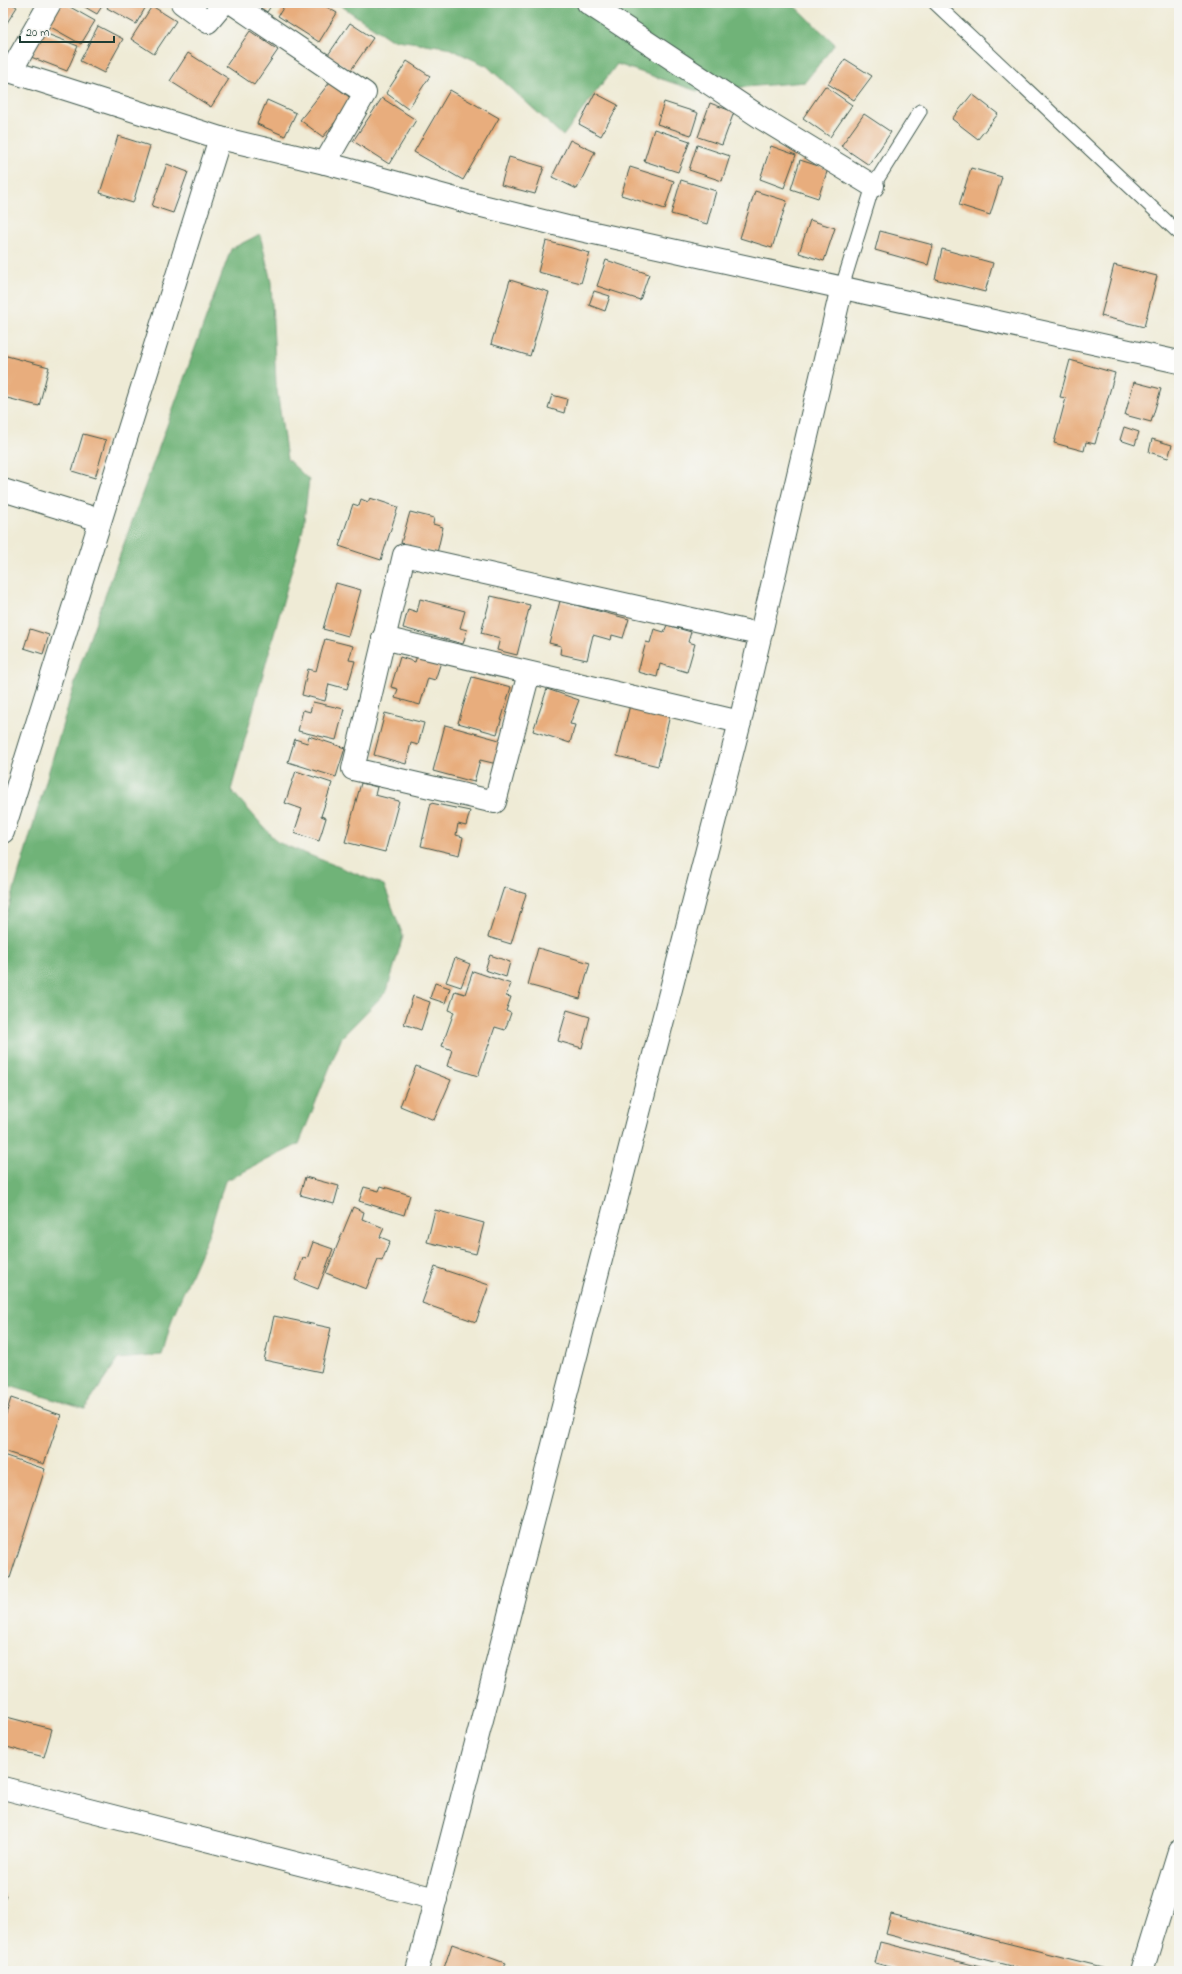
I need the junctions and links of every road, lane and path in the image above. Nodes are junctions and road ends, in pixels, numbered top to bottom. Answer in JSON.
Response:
{"nodes":[{"id":1,"x":50,"y":3,"type":"edge"},
{"id":2,"x":182,"y":3,"type":"edge"},
{"id":3,"x":224,"y":3,"type":"edge"},
{"id":4,"x":232,"y":3,"type":"edge"},
{"id":5,"x":588,"y":3,"type":"edge"},
{"id":6,"x":935,"y":3,"type":"edge"},
{"id":7,"x":7,"y":70,"type":"edge"},
{"id":8,"x":920,"y":111,"type":"dead end"},
{"id":9,"x":220,"y":138,"type":"junction"},
{"id":10,"x":325,"y":163,"type":"junction"},
{"id":11,"x":873,"y":186,"type":"junction"},
{"id":12,"x":1179,"y":233,"type":"edge"},
{"id":13,"x":842,"y":287,"type":"junction"},
{"id":14,"x":1179,"y":362,"type":"edge"},
{"id":15,"x":3,"y":490,"type":"edge"},
{"id":16,"x":100,"y":520,"type":"junction"},
{"id":17,"x":760,"y":634,"type":"junction"},
{"id":18,"x":383,"y":638,"type":"junction"},
{"id":19,"x":529,"y":673,"type":"junction"},
{"id":20,"x":740,"y":722,"type":"junction"},
{"id":21,"x":3,"y":832,"type":"edge"},
{"id":22,"x":3,"y":1788,"type":"edge"},
{"id":23,"x":1179,"y":1851,"type":"edge"},
{"id":24,"x":436,"y":1899,"type":"junction"},
{"id":25,"x":417,"y":1971,"type":"edge"},
{"id":26,"x":1142,"y":1971,"type":"edge"}],
"edges":[{"from":1,"to":7,"type":"street"},
{"from":2,"to":3,"type":"street"},
{"from":4,"to":10,"type":"street"},
{"from":5,"to":11,"type":"street"},
{"from":6,"to":12,"type":"lane"},
{"from":7,"to":9,"type":"street"},
{"from":8,"to":11,"type":"lane"},
{"from":9,"to":10,"type":"street"},
{"from":9,"to":16,"type":"street"},
{"from":10,"to":13,"type":"street"},
{"from":11,"to":13,"type":"lane"},
{"from":13,"to":14,"type":"street"},
{"from":13,"to":17,"type":"street"},
{"from":15,"to":16,"type":"street"},
{"from":16,"to":21,"type":"street"},
{"from":17,"to":18,"type":"street"},
{"from":17,"to":20,"type":"street"},
{"from":18,"to":19,"type":"street"},
{"from":18,"to":19,"type":"street"},
{"from":19,"to":20,"type":"street"},
{"from":20,"to":24,"type":"street"},
{"from":22,"to":24,"type":"street"},
{"from":23,"to":26,"type":"street"},
{"from":24,"to":25,"type":"street"}]}
